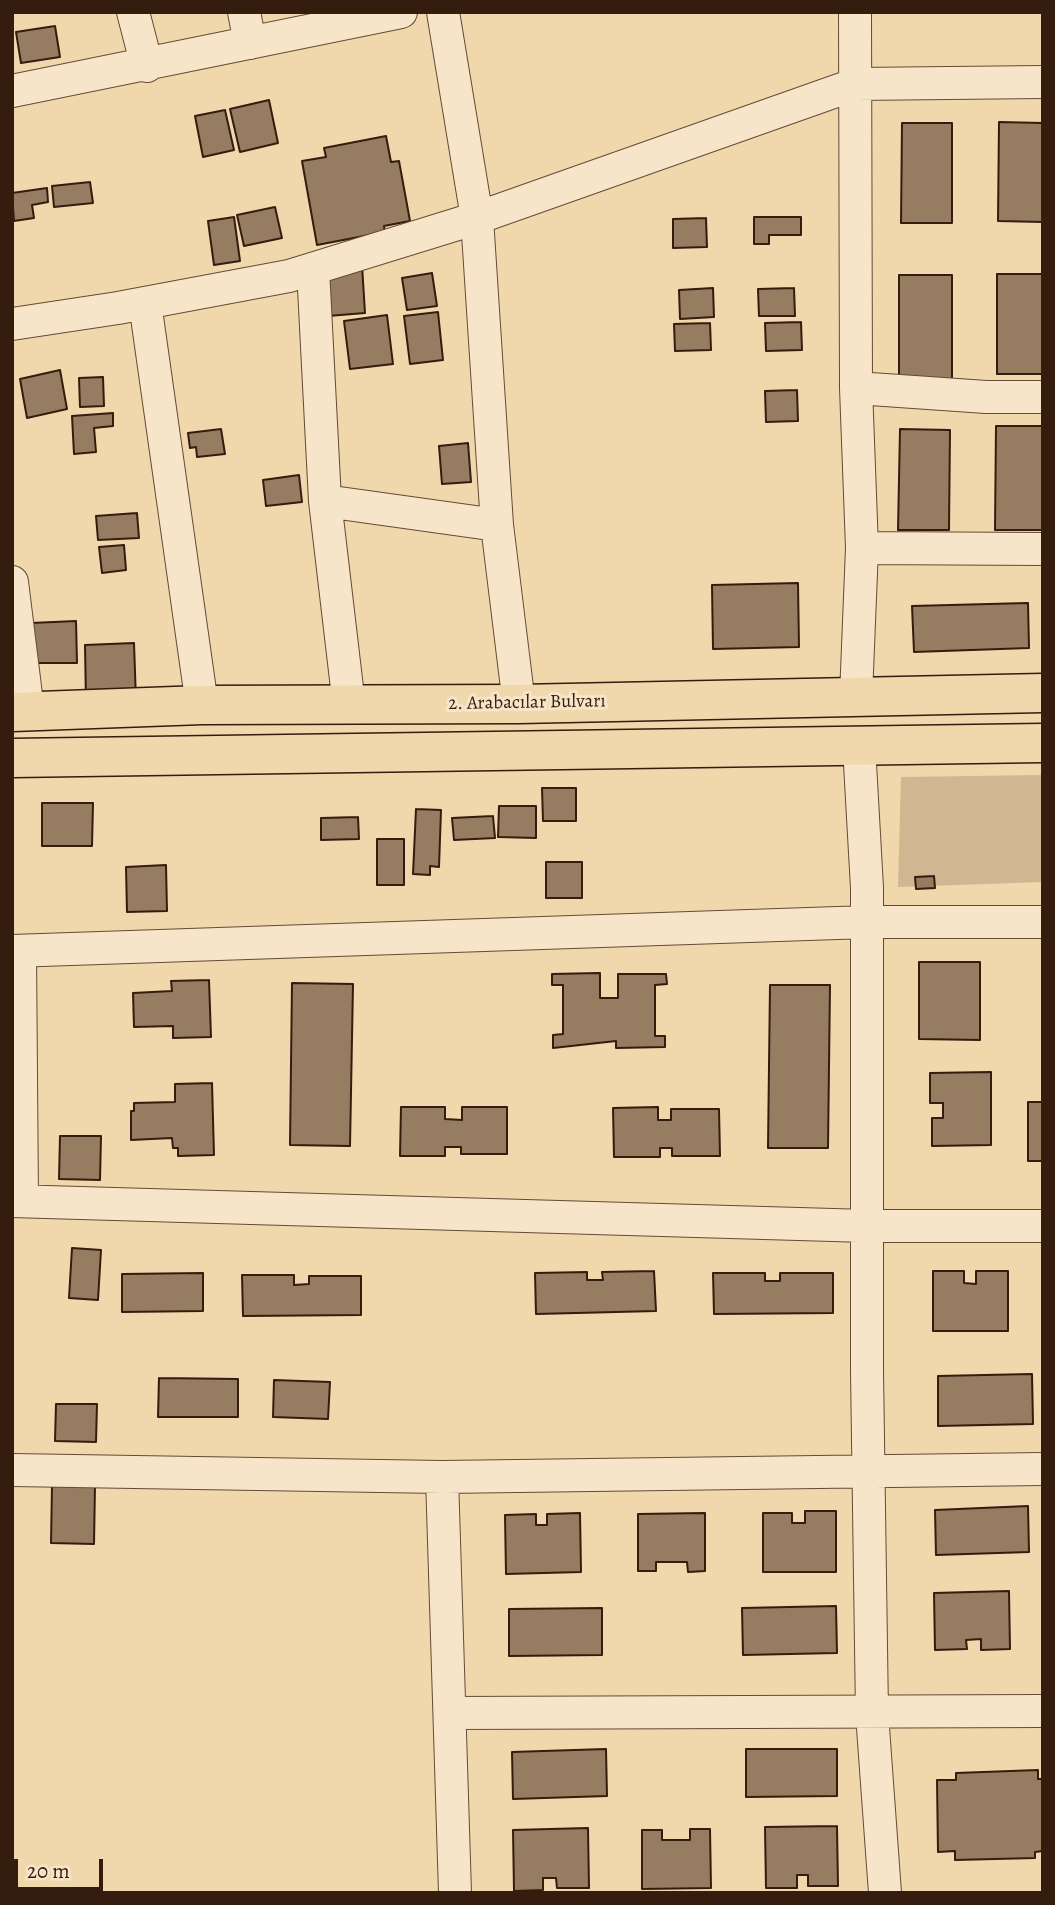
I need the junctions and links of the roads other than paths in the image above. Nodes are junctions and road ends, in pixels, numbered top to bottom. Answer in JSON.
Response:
{"nodes":[{"id":1,"x":133,"y":12,"type":"edge"},
{"id":2,"x":244,"y":12,"type":"edge"},
{"id":3,"x":401,"y":12,"type":"edge"},
{"id":4,"x":443,"y":12,"type":"edge"},
{"id":5,"x":855,"y":12,"type":"edge"},
{"id":6,"x":250,"y":43,"type":"junction"},
{"id":7,"x":147,"y":66,"type":"junction"},
{"id":8,"x":1043,"y":82,"type":"edge"},
{"id":9,"x":856,"y":83,"type":"junction"},
{"id":10,"x":12,"y":91,"type":"edge"},
{"id":11,"x":477,"y":218,"type":"junction"},
{"id":12,"x":313,"y":269,"type":"junction"},
{"id":13,"x":145,"y":303,"type":"junction"},
{"id":14,"x":12,"y":324,"type":"edge"},
{"id":15,"x":856,"y":388,"type":"junction"},
{"id":16,"x":1043,"y":397,"type":"edge"},
{"id":17,"x":325,"y":500,"type":"junction"},
{"id":18,"x":497,"y":525,"type":"junction"},
{"id":19,"x":862,"y":548,"type":"junction"},
{"id":20,"x":1043,"y":549,"type":"edge"},
{"id":21,"x":12,"y":582,"type":"edge"},
{"id":22,"x":1043,"y":693,"type":"edge"},
{"id":23,"x":856,"y":696,"type":"junction"},
{"id":24,"x":519,"y":704,"type":"junction"},
{"id":25,"x":202,"y":705,"type":"junction"},
{"id":26,"x":349,"y":705,"type":"junction"},
{"id":27,"x":20,"y":711,"type":"edge"},
{"id":28,"x":1043,"y":743,"type":"edge"},
{"id":29,"x":859,"y":746,"type":"junction"},
{"id":30,"x":12,"y":758,"type":"edge"},
{"id":31,"x":867,"y":922,"type":"junction"},
{"id":32,"x":1043,"y":922,"type":"edge"},
{"id":33,"x":16,"y":951,"type":"edge"},
{"id":34,"x":17,"y":1201,"type":"edge"},
{"id":35,"x":866,"y":1226,"type":"junction"},
{"id":36,"x":1043,"y":1226,"type":"edge"},
{"id":37,"x":1043,"y":1469,"type":"edge"},
{"id":38,"x":869,"y":1470,"type":"junction"},
{"id":39,"x":12,"y":1471,"type":"edge"},
{"id":40,"x":442,"y":1477,"type":"junction"},
{"id":41,"x":1043,"y":1712,"type":"edge"},
{"id":42,"x":450,"y":1713,"type":"junction"},
{"id":43,"x":872,"y":1714,"type":"junction"},
{"id":44,"x":455,"y":1893,"type":"edge"},
{"id":45,"x":885,"y":1893,"type":"edge"}],
"edges":[{"from":1,"to":7,"type":"street"},
{"from":2,"to":6,"type":"street"},
{"from":3,"to":6,"type":"street"},
{"from":4,"to":11,"type":"street"},
{"from":5,"to":9,"type":"street"},
{"from":6,"to":7,"type":"street"},
{"from":7,"to":10,"type":"street"},
{"from":8,"to":9,"type":"street"},
{"from":9,"to":11,"type":"street"},
{"from":9,"to":15,"type":"street"},
{"from":11,"to":12,"type":"street"},
{"from":11,"to":18,"type":"street"},
{"from":12,"to":13,"type":"street"},
{"from":12,"to":17,"type":"street"},
{"from":13,"to":14,"type":"street"},
{"from":13,"to":25,"type":"street"},
{"from":15,"to":16,"type":"street"},
{"from":15,"to":19,"type":"street"},
{"from":17,"to":18,"type":"street"},
{"from":17,"to":26,"type":"street"},
{"from":18,"to":24,"type":"street"},
{"from":19,"to":20,"type":"street"},
{"from":19,"to":23,"type":"street"},
{"from":21,"to":27,"type":"street"},
{"from":22,"to":23,"type":"main road","name":"2. Arabacılar Bulvarı"},
{"from":23,"to":24,"type":"main road","name":"2. Arabacılar Bulvarı"},
{"from":24,"to":26,"type":"main road","name":"2. Arabacılar Bulvarı"},
{"from":25,"to":26,"type":"main road","name":"2. Arabacılar Bulvarı"},
{"from":25,"to":27,"type":"main road","name":"2. Arabacılar Bulvarı"},
{"from":28,"to":29,"type":"main road"},
{"from":29,"to":30,"type":"main road"},
{"from":29,"to":31,"type":"street"},
{"from":31,"to":32,"type":"street"},
{"from":31,"to":33,"type":"street"},
{"from":31,"to":35,"type":"street"},
{"from":33,"to":34,"type":"street"},
{"from":34,"to":35,"type":"street"},
{"from":35,"to":36,"type":"street"},
{"from":35,"to":38,"type":"street"},
{"from":37,"to":38,"type":"street"},
{"from":38,"to":40,"type":"street"},
{"from":38,"to":43,"type":"street"},
{"from":39,"to":40,"type":"street"},
{"from":40,"to":42,"type":"street"},
{"from":41,"to":43,"type":"street"},
{"from":42,"to":43,"type":"street"},
{"from":42,"to":44,"type":"street"},
{"from":43,"to":45,"type":"street"}]}
